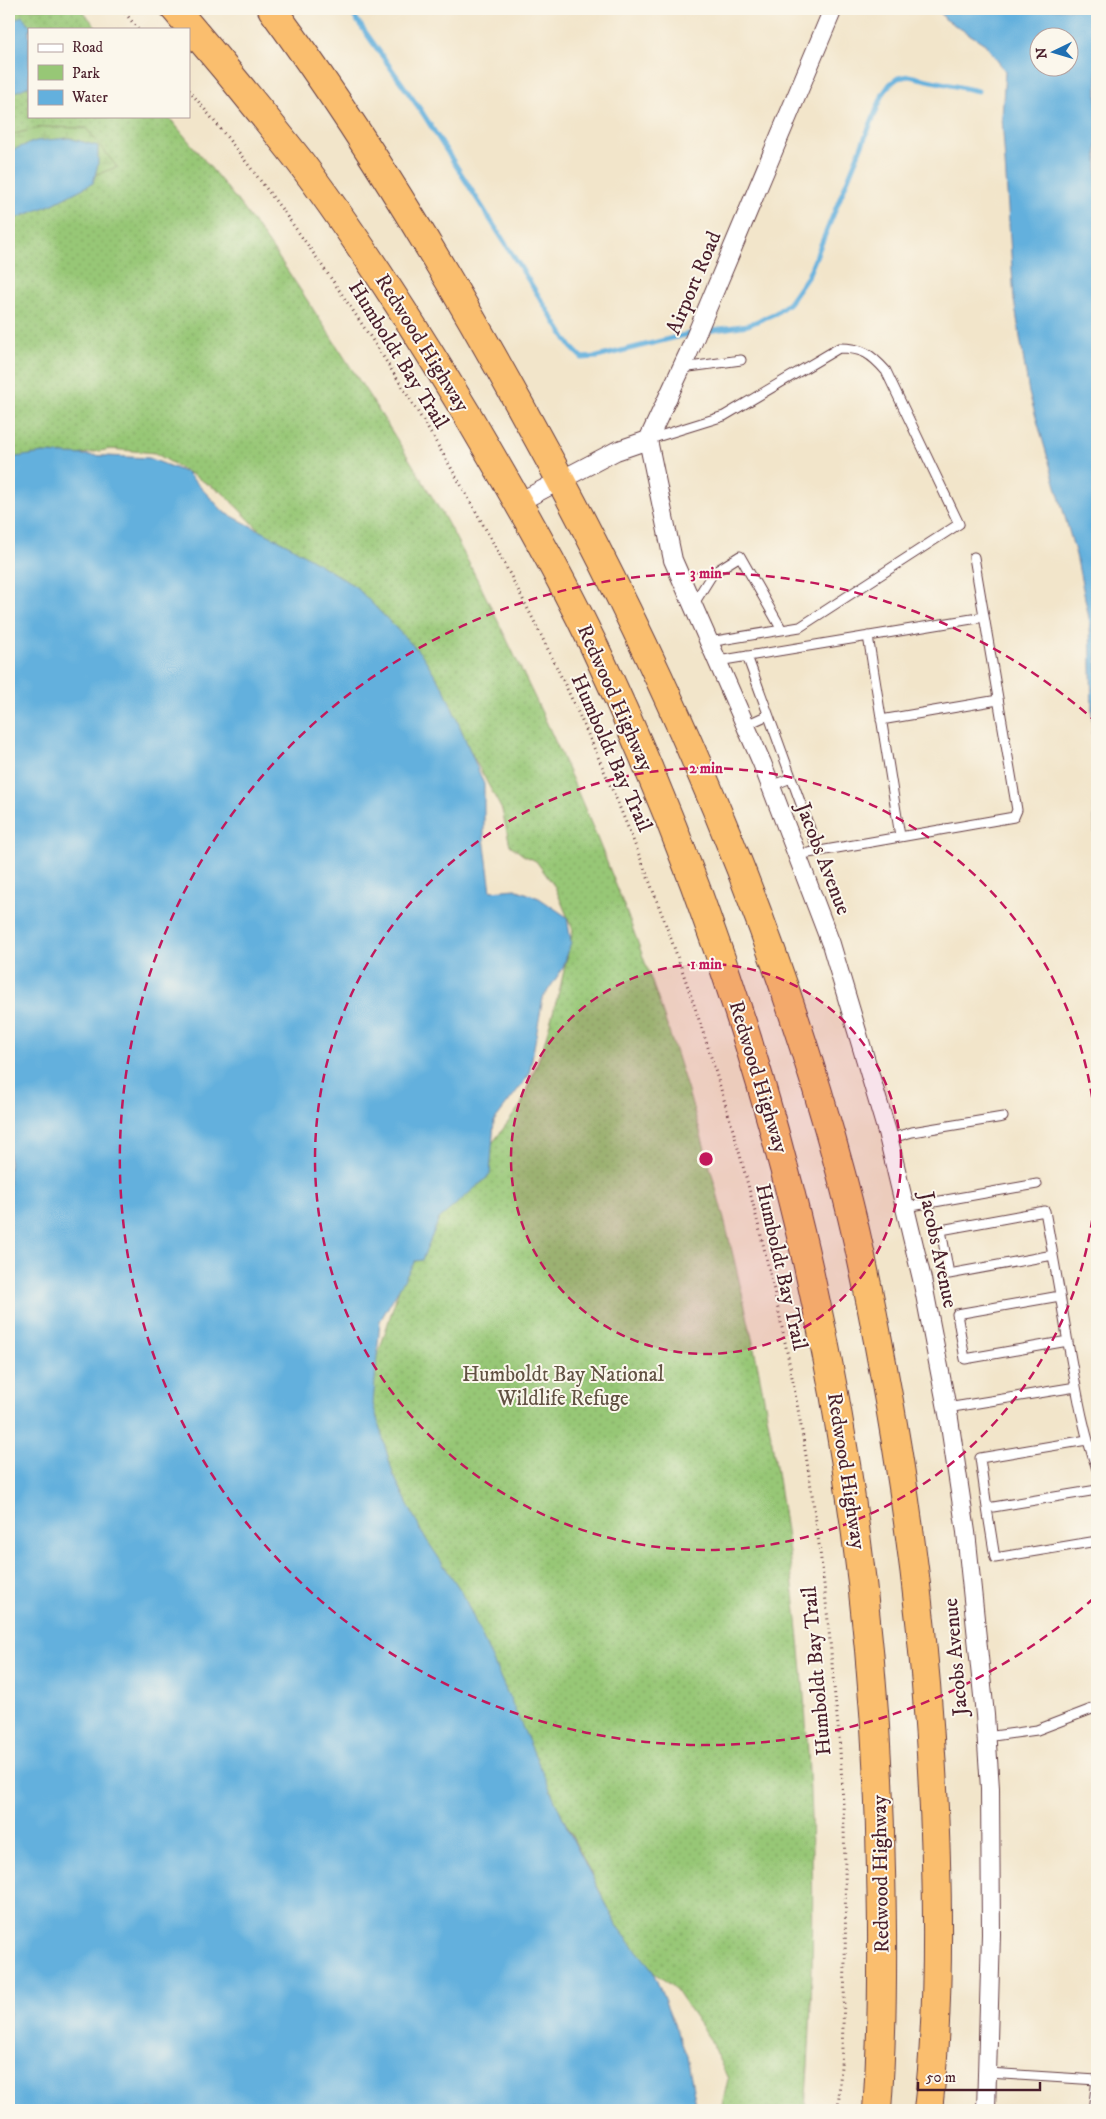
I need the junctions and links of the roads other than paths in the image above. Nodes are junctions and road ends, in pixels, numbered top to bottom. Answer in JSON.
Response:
{"nodes":[{"id":1,"x":175,"y":9,"type":"edge"},
{"id":2,"x":272,"y":9,"type":"edge"},
{"id":3,"x":833,"y":9,"type":"edge"},
{"id":4,"x":741,"y":360,"type":"dead end"},
{"id":5,"x":685,"y":361,"type":"junction"},
{"id":6,"x":648,"y":440,"type":"junction"},
{"id":7,"x":562,"y":480,"type":"junction"},
{"id":8,"x":519,"y":502,"type":"junction"},
{"id":9,"x":974,"y":556,"type":"dead end"},
{"id":10,"x":693,"y":605,"type":"junction"},
{"id":11,"x":984,"y":617,"type":"junction"},
{"id":12,"x":782,"y":630,"type":"junction"},
{"id":13,"x":868,"y":636,"type":"junction"},
{"id":14,"x":709,"y":642,"type":"junction"},
{"id":15,"x":746,"y":656,"type":"junction"},
{"id":16,"x":718,"y":661,"type":"junction"},
{"id":17,"x":998,"y":700,"type":"junction"},
{"id":18,"x":768,"y":715,"type":"junction"},
{"id":19,"x":881,"y":720,"type":"junction"},
{"id":20,"x":746,"y":725,"type":"junction"},
{"id":21,"x":791,"y":778,"type":"junction"},
{"id":22,"x":771,"y":786,"type":"junction"},
{"id":23,"x":900,"y":836,"type":"junction"},
{"id":24,"x":818,"y":851,"type":"junction"},
{"id":25,"x":798,"y":855,"type":"junction"},
{"id":26,"x":1002,"y":1117,"type":"dead end"},
{"id":27,"x":889,"y":1139,"type":"junction"},
{"id":28,"x":1037,"y":1184,"type":"dead end"},
{"id":29,"x":906,"y":1207,"type":"junction"},
{"id":30,"x":1053,"y":1255,"type":"junction"},
{"id":31,"x":1060,"y":1296,"type":"junction"},
{"id":32,"x":1068,"y":1341,"type":"junction"},
{"id":33,"x":1076,"y":1387,"type":"junction"},
{"id":34,"x":947,"y":1408,"type":"junction"},
{"id":35,"x":1087,"y":1440,"type":"junction"},
{"id":36,"x":1097,"y":1469,"type":"edge"},
{"id":37,"x":1097,"y":1490,"type":"edge"},
{"id":38,"x":988,"y":1508,"type":"junction"},
{"id":39,"x":1097,"y":1542,"type":"edge"},
{"id":40,"x":1097,"y":1707,"type":"edge"},
{"id":41,"x":986,"y":1738,"type":"junction"},
{"id":42,"x":988,"y":2073,"type":"junction"},
{"id":43,"x":1097,"y":2080,"type":"edge"},
{"id":44,"x":876,"y":2110,"type":"edge"},
{"id":45,"x":928,"y":2110,"type":"edge"},
{"id":46,"x":986,"y":2110,"type":"edge"},
{"id":47,"x":1093,"y":2110,"type":"edge"}],
"edges":[{"from":1,"to":8,"type":"highway","name":"Redwood Highway"},
{"from":2,"to":7,"type":"highway"},
{"from":3,"to":5,"type":"street","name":"Airport Road"},
{"from":4,"to":5,"type":"lane"},
{"from":5,"to":6,"type":"street","name":"Airport Road"},
{"from":6,"to":7,"type":"street"},
{"from":6,"to":10,"type":"street","name":"Jacobs Avenue"},
{"from":6,"to":12,"type":"lane"},
{"from":7,"to":8,"type":"street"},
{"from":7,"to":45,"type":"highway"},
{"from":8,"to":44,"type":"highway","name":"Redwood Highway"},
{"from":9,"to":11,"type":"lane"},
{"from":10,"to":12,"type":"lane"},
{"from":10,"to":14,"type":"street","name":"Jacobs Avenue"},
{"from":11,"to":13,"type":"lane"},
{"from":11,"to":17,"type":"lane"},
{"from":12,"to":14,"type":"lane"},
{"from":13,"to":15,"type":"lane"},
{"from":13,"to":19,"type":"lane"},
{"from":14,"to":16,"type":"street","name":"Jacobs Avenue"},
{"from":15,"to":16,"type":"lane"},
{"from":15,"to":18,"type":"lane"},
{"from":16,"to":20,"type":"street","name":"Jacobs Avenue"},
{"from":17,"to":19,"type":"lane"},
{"from":17,"to":23,"type":"lane"},
{"from":18,"to":20,"type":"lane"},
{"from":18,"to":21,"type":"lane"},
{"from":19,"to":23,"type":"lane"},
{"from":20,"to":22,"type":"street","name":"Jacobs Avenue"},
{"from":21,"to":22,"type":"lane"},
{"from":21,"to":24,"type":"lane"},
{"from":22,"to":25,"type":"street","name":"Jacobs Avenue"},
{"from":23,"to":24,"type":"lane"},
{"from":24,"to":25,"type":"lane"},
{"from":25,"to":27,"type":"street","name":"Jacobs Avenue"},
{"from":26,"to":27,"type":"lane"},
{"from":27,"to":29,"type":"street","name":"Jacobs Avenue"},
{"from":28,"to":29,"type":"lane"},
{"from":29,"to":34,"type":"street","name":"Jacobs Avenue"},
{"from":30,"to":30,"type":"lane"},
{"from":30,"to":31,"type":"lane"},
{"from":31,"to":32,"type":"lane"},
{"from":31,"to":32,"type":"lane"},
{"from":32,"to":33,"type":"lane"},
{"from":33,"to":34,"type":"lane"},
{"from":33,"to":35,"type":"lane"},
{"from":34,"to":41,"type":"street","name":"Jacobs Avenue"},
{"from":35,"to":36,"type":"lane"},
{"from":35,"to":38,"type":"lane"},
{"from":37,"to":38,"type":"lane"},
{"from":38,"to":39,"type":"lane"},
{"from":40,"to":41,"type":"lane"},
{"from":41,"to":42,"type":"street","name":"Jacobs Avenue"},
{"from":42,"to":43,"type":"lane"},
{"from":42,"to":46,"type":"street","name":"Jacobs Avenue"},
{"from":43,"to":47,"type":"lane"}]}
